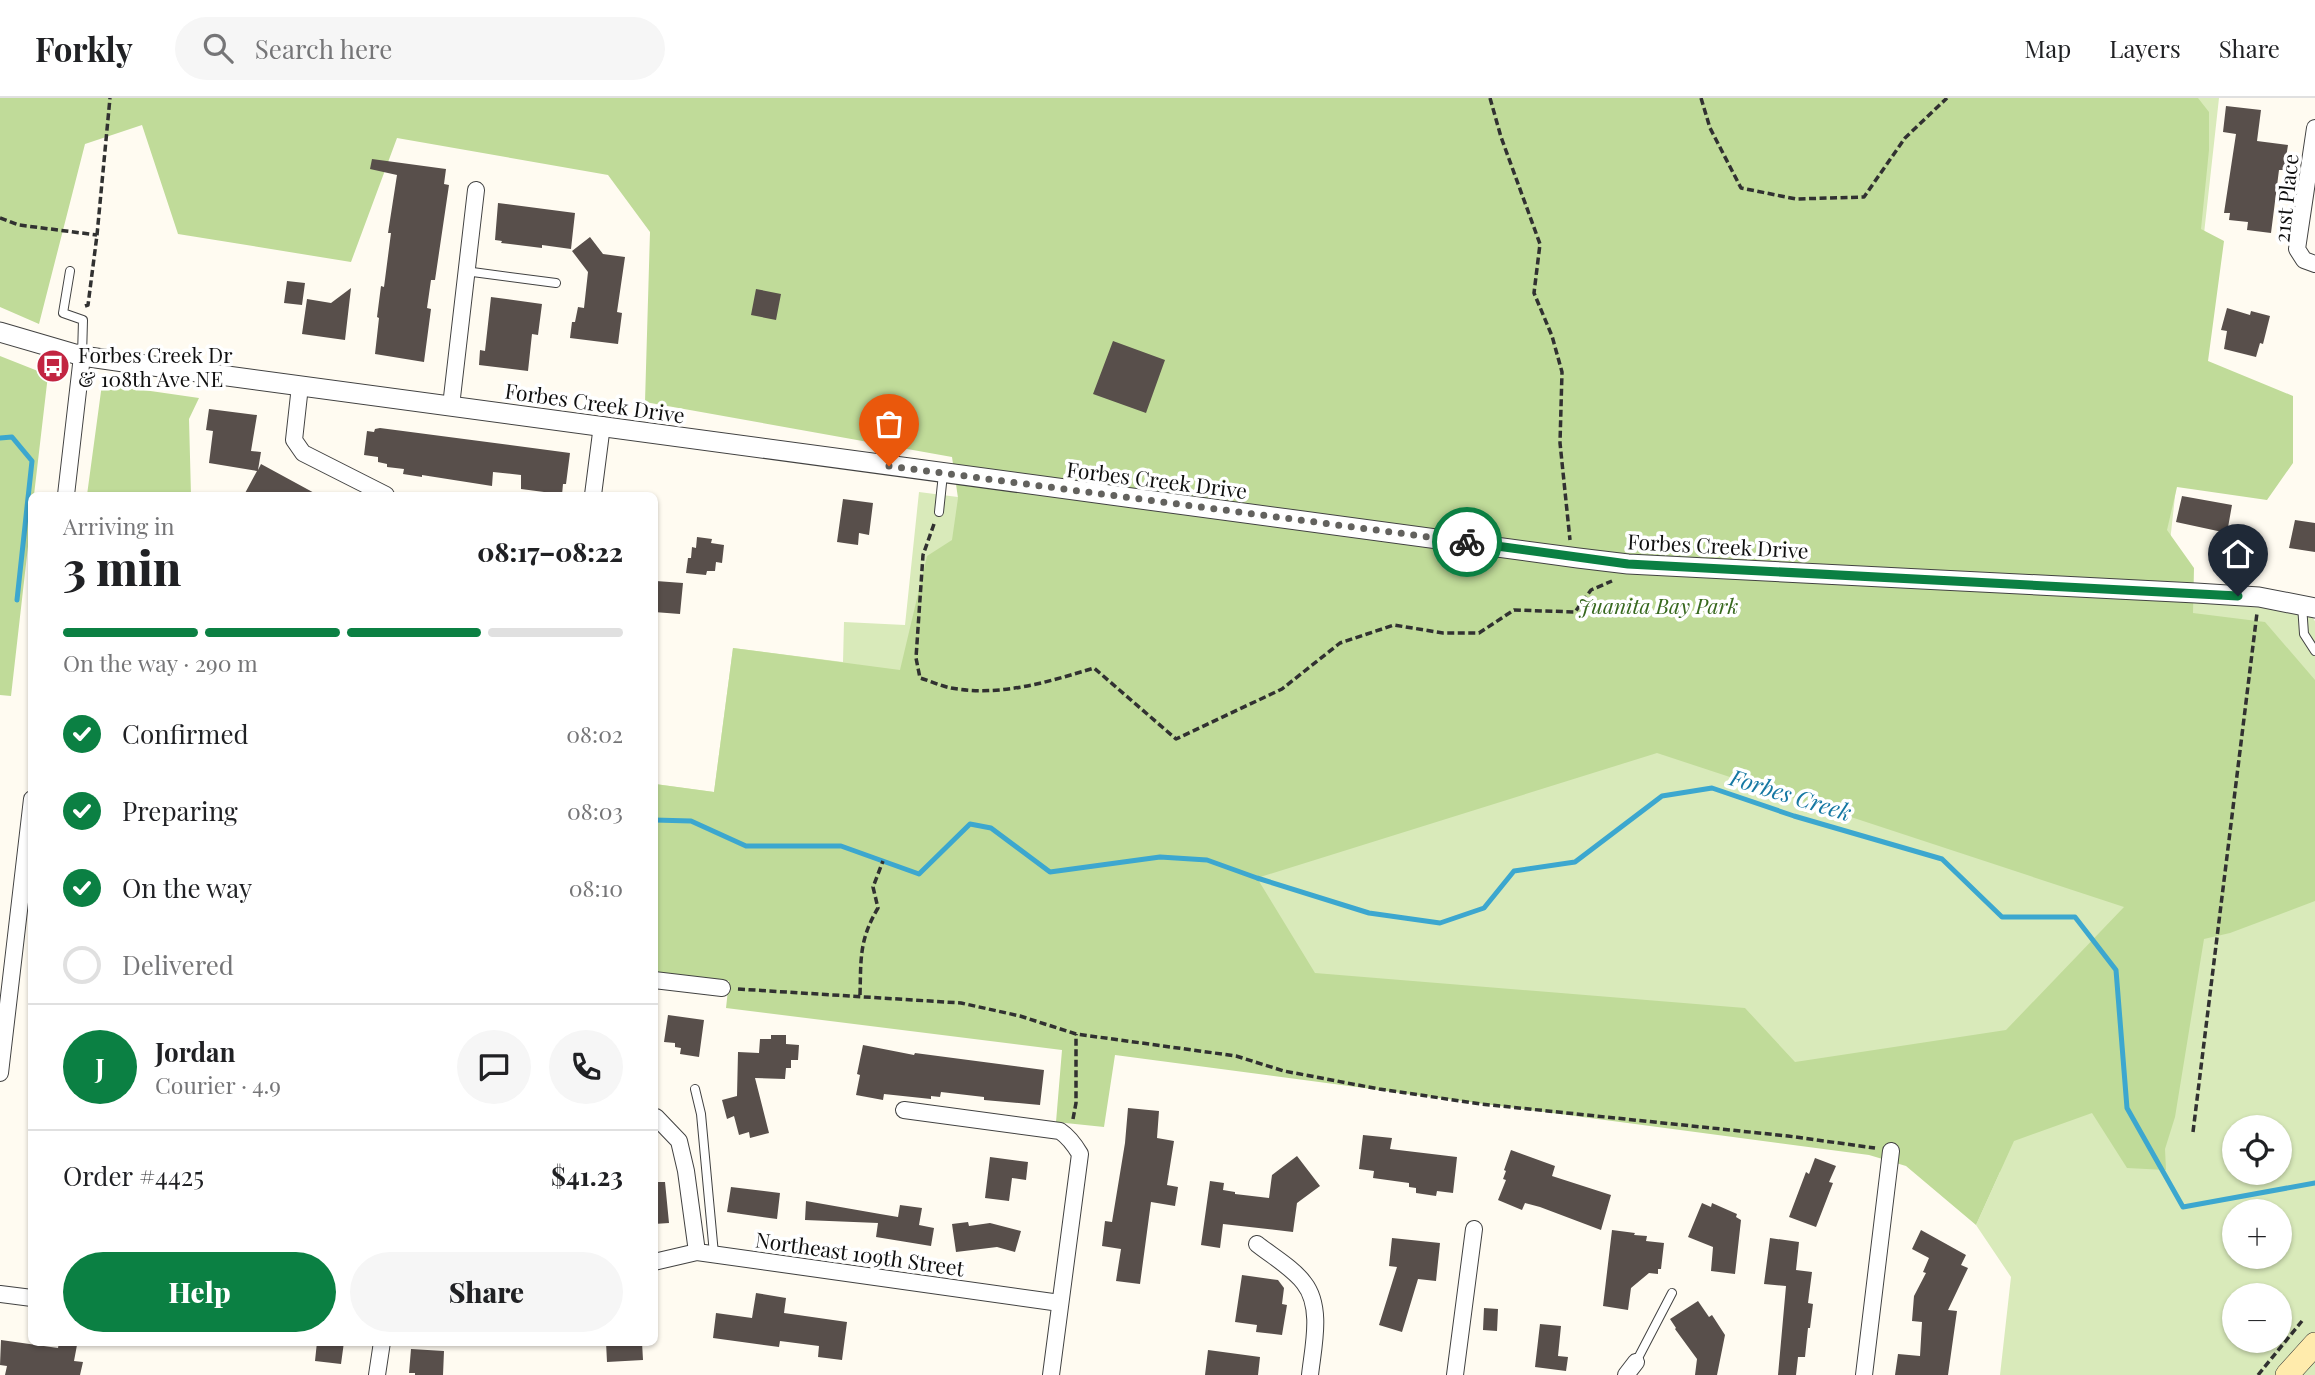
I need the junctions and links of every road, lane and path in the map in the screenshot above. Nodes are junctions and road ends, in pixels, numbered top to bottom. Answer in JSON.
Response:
{"nodes":[{"id":1,"x":110,"y":98,"type":"edge"},
{"id":2,"x":1490,"y":98,"type":"edge"},
{"id":3,"x":1701,"y":98,"type":"edge"},
{"id":4,"x":1947,"y":98,"type":"edge"},
{"id":5,"x":2315,"y":128,"type":"edge"},
{"id":6,"x":475,"y":190,"type":"dead end"},
{"id":7,"x":0,"y":218,"type":"edge"},
{"id":8,"x":97,"y":235,"type":"junction"},
{"id":9,"x":2315,"y":264,"type":"edge"},
{"id":10,"x":70,"y":271,"type":"dead end"},
{"id":11,"x":465,"y":271,"type":"junction"},
{"id":12,"x":556,"y":283,"type":"dead end"},
{"id":13,"x":63,"y":313,"type":"junction"},
{"id":14,"x":0,"y":332,"type":"edge"},
{"id":15,"x":82,"y":356,"type":"junction"},
{"id":16,"x":299,"y":386,"type":"junction"},
{"id":17,"x":451,"y":406,"type":"junction"},
{"id":18,"x":602,"y":425,"type":"junction"},
{"id":19,"x":943,"y":473,"type":"junction"},
{"id":20,"x":66,"y":492,"type":"edge"},
{"id":21,"x":380,"y":492,"type":"edge"},
{"id":22,"x":593,"y":492,"type":"edge"},
{"id":23,"x":939,"y":512,"type":"joint"},
{"id":24,"x":1572,"y":557,"type":"junction"},
{"id":25,"x":1628,"y":564,"type":"junction"},
{"id":26,"x":2259,"y":597,"type":"junction"},
{"id":27,"x":2309,"y":606,"type":"edge"},
{"id":28,"x":2315,"y":651,"type":"edge"},
{"id":29,"x":883,"y":861,"type":"dead end"},
{"id":30,"x":28,"y":865,"type":"edge"},
{"id":31,"x":26,"y":898,"type":"edge"},
{"id":32,"x":658,"y":980,"type":"edge"},
{"id":33,"x":722,"y":988,"type":"joint"},
{"id":34,"x":860,"y":995,"type":"junction"},
{"id":35,"x":1076,"y":1034,"type":"junction"},
{"id":36,"x":0,"y":1065,"type":"edge"},
{"id":37,"x":695,"y":1089,"type":"dead end"},
{"id":38,"x":904,"y":1110,"type":"dead end"},
{"id":39,"x":658,"y":1119,"type":"edge"},
{"id":40,"x":2193,"y":1132,"type":"dead end"},
{"id":41,"x":1070,"y":1138,"type":"junction"},
{"id":42,"x":1891,"y":1151,"type":"joint"},
{"id":43,"x":1474,"y":1229,"type":"dead end"},
{"id":44,"x":1257,"y":1244,"type":"dead end"},
{"id":45,"x":706,"y":1253,"type":"junction"},
{"id":46,"x":658,"y":1261,"type":"edge"},
{"id":47,"x":1672,"y":1293,"type":"dead end"},
{"id":48,"x":0,"y":1294,"type":"edge"},
{"id":49,"x":28,"y":1298,"type":"edge"},
{"id":50,"x":1060,"y":1303,"type":"junction"},
{"id":51,"x":2302,"y":1321,"type":"dead end"},
{"id":52,"x":2315,"y":1344,"type":"edge"},
{"id":53,"x":381,"y":1346,"type":"edge"},
{"id":54,"x":1631,"y":1368,"type":"edge"},
{"id":55,"x":377,"y":1375,"type":"edge"},
{"id":56,"x":1051,"y":1375,"type":"edge"},
{"id":57,"x":1310,"y":1375,"type":"edge"},
{"id":58,"x":1455,"y":1375,"type":"edge"},
{"id":59,"x":1864,"y":1375,"type":"edge"},
{"id":60,"x":2258,"y":1375,"type":"edge"},
{"id":61,"x":2287,"y":1375,"type":"edge"}],
"edges":[{"from":1,"to":8,"type":"path"},
{"from":2,"to":24,"type":"path"},
{"from":3,"to":4,"type":"path"},
{"from":5,"to":9,"type":"street","name":"21st Place"},
{"from":6,"to":11,"type":"street"},
{"from":7,"to":8,"type":"path"},
{"from":8,"to":13,"type":"path"},
{"from":10,"to":13,"type":"lane"},
{"from":11,"to":12,"type":"lane"},
{"from":11,"to":17,"type":"street"},
{"from":13,"to":15,"type":"lane"},
{"from":14,"to":15,"type":"street","name":"Forbes Creek Drive"},
{"from":15,"to":16,"type":"street","name":"Forbes Creek Drive"},
{"from":15,"to":20,"type":"street"},
{"from":16,"to":17,"type":"street","name":"Forbes Creek Drive"},
{"from":16,"to":21,"type":"street"},
{"from":17,"to":18,"type":"street","name":"Forbes Creek Drive"},
{"from":18,"to":19,"type":"street","name":"Forbes Creek Drive"},
{"from":18,"to":22,"type":"street"},
{"from":19,"to":23,"type":"lane"},
{"from":19,"to":24,"type":"street","name":"Forbes Creek Drive"},
{"from":23,"to":25,"type":"path"},
{"from":24,"to":25,"type":"street","name":"Forbes Creek Drive"},
{"from":25,"to":26,"type":"street","name":"Forbes Creek Drive"},
{"from":26,"to":27,"type":"street","name":"Forbes Creek Drive"},
{"from":26,"to":40,"type":"path"},
{"from":27,"to":28,"type":"lane"},
{"from":29,"to":34,"type":"path"},
{"from":30,"to":31,"type":"street"},
{"from":31,"to":36,"type":"street"},
{"from":32,"to":33,"type":"street"},
{"from":33,"to":34,"type":"path"},
{"from":34,"to":35,"type":"path"},
{"from":35,"to":41,"type":"path"},
{"from":35,"to":42,"type":"path"},
{"from":37,"to":45,"type":"lane"},
{"from":38,"to":41,"type":"street"},
{"from":39,"to":45,"type":"street"},
{"from":41,"to":50,"type":"street"},
{"from":42,"to":59,"type":"street"},
{"from":43,"to":58,"type":"street"},
{"from":44,"to":57,"type":"street"},
{"from":45,"to":46,"type":"street","name":"Northeast 109th Street"},
{"from":45,"to":50,"type":"street","name":"Northeast 109th Street"},
{"from":47,"to":54,"type":"lane"},
{"from":48,"to":49,"type":"street"},
{"from":50,"to":56,"type":"street"},
{"from":51,"to":60,"type":"path"},
{"from":52,"to":61,"type":"main road"},
{"from":53,"to":55,"type":"street"}]}
